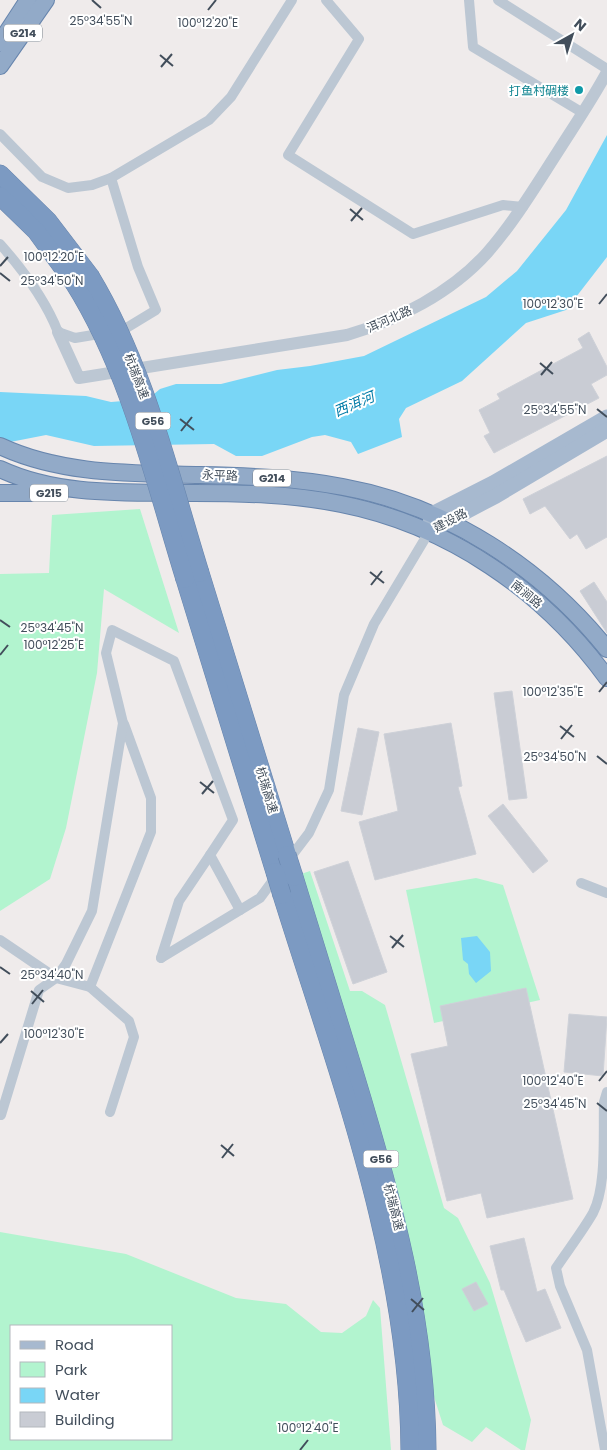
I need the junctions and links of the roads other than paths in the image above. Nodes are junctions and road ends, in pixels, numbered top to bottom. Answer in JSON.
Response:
{"nodes":[{"id":1,"x":28,"y":0,"type":"edge"},
{"id":2,"x":46,"y":0,"type":"edge"},
{"id":3,"x":292,"y":0,"type":"edge"},
{"id":4,"x":326,"y":0,"type":"edge"},
{"id":5,"x":469,"y":0,"type":"edge"},
{"id":6,"x":498,"y":0,"type":"edge"},
{"id":7,"x":0,"y":43,"type":"edge"},
{"id":8,"x":0,"y":66,"type":"edge"},
{"id":9,"x":607,"y":71,"type":"edge"},
{"id":10,"x":583,"y":113,"type":"junction"},
{"id":11,"x":0,"y":134,"type":"edge"},
{"id":12,"x":0,"y":174,"type":"edge"},
{"id":13,"x":111,"y":178,"type":"junction"},
{"id":14,"x":0,"y":196,"type":"edge"},
{"id":15,"x":523,"y":207,"type":"junction"},
{"id":16,"x":0,"y":244,"type":"edge"},
{"id":17,"x":82,"y":280,"type":"junction"},
{"id":18,"x":58,"y":332,"type":"junction"},
{"id":19,"x":607,"y":417,"type":"edge"},
{"id":20,"x":607,"y":430,"type":"edge"},
{"id":21,"x":0,"y":446,"type":"edge"},
{"id":22,"x":0,"y":469,"type":"edge"},
{"id":23,"x":180,"y":474,"type":"junction"},
{"id":24,"x":98,"y":492,"type":"junction"},
{"id":25,"x":0,"y":493,"type":"edge"},
{"id":26,"x":439,"y":518,"type":"junction"},
{"id":27,"x":429,"y":532,"type":"junction"},
{"id":28,"x":192,"y":576,"type":"junction"},
{"id":29,"x":607,"y":649,"type":"edge"},
{"id":30,"x":607,"y":678,"type":"edge"},
{"id":31,"x":123,"y":723,"type":"junction"},
{"id":32,"x":210,"y":855,"type":"junction"},
{"id":33,"x":582,"y":882,"type":"dead end"},
{"id":34,"x":607,"y":894,"type":"edge"},
{"id":35,"x":240,"y":910,"type":"junction"},
{"id":36,"x":0,"y":940,"type":"edge"},
{"id":37,"x":56,"y":978,"type":"junction"},
{"id":38,"x":90,"y":987,"type":"junction"},
{"id":39,"x":607,"y":1092,"type":"edge"},
{"id":40,"x":110,"y":1112,"type":"dead end"},
{"id":41,"x":1,"y":1116,"type":"edge"},
{"id":42,"x":605,"y":1170,"type":"edge"},
{"id":43,"x":410,"y":1450,"type":"edge"},
{"id":44,"x":427,"y":1450,"type":"edge"},
{"id":45,"x":605,"y":1450,"type":"edge"}],
"edges":[{"from":1,"to":7,"type":"highway","number":"G214"},
{"from":2,"to":8,"type":"highway","number":"G214"},
{"from":3,"to":13,"type":"street"},
{"from":4,"to":15,"type":"street"},
{"from":5,"to":10,"type":"street"},
{"from":6,"to":9,"type":"street"},
{"from":9,"to":10,"type":"street","name":"洱河北路"},
{"from":10,"to":15,"type":"street","name":"洱河北路"},
{"from":11,"to":13,"type":"street"},
{"from":12,"to":17,"type":"highway","name":"杭瑞高速","number":"G56"},
{"from":13,"to":18,"type":"street"},
{"from":14,"to":17,"type":"highway","name":"杭瑞高速","number":"G56"},
{"from":15,"to":18,"type":"street","name":"洱河北路"},
{"from":16,"to":18,"type":"street"},
{"from":17,"to":28,"type":"highway","name":"杭瑞高速","number":"G56","bridge":true},
{"from":19,"to":26,"type":"main road","name":"建设路"},
{"from":20,"to":26,"type":"main road","name":"建设路"},
{"from":21,"to":23,"type":"highway","name":"永平路","number":"G214"},
{"from":22,"to":24,"type":"highway","name":"永平路","number":"G214"},
{"from":23,"to":24,"type":"highway"},
{"from":23,"to":26,"type":"highway","name":"永平路","number":"G214"},
{"from":24,"to":25,"type":"highway","number":"G215"},
{"from":24,"to":27,"type":"highway","name":"永平路","number":"G214"},
{"from":26,"to":27,"type":"main road","name":"建设路"},
{"from":26,"to":29,"type":"highway","name":"南涧路","number":"G214"},
{"from":27,"to":30,"type":"highway","name":"南涧路","number":"G214"},
{"from":27,"to":35,"type":"street"},
{"from":28,"to":43,"type":"highway","name":"杭瑞高速","number":"G56","bridge":true},
{"from":28,"to":44,"type":"highway","name":"杭瑞高速","number":"G56","bridge":true},
{"from":31,"to":32,"type":"street"},
{"from":31,"to":37,"type":"street"},
{"from":31,"to":38,"type":"street"},
{"from":32,"to":35,"type":"street"},
{"from":32,"to":35,"type":"street"},
{"from":33,"to":34,"type":"street"},
{"from":36,"to":37,"type":"street"},
{"from":37,"to":38,"type":"street"},
{"from":37,"to":41,"type":"street"},
{"from":38,"to":40,"type":"street"},
{"from":39,"to":42,"type":"street"},
{"from":42,"to":45,"type":"street"}]}
